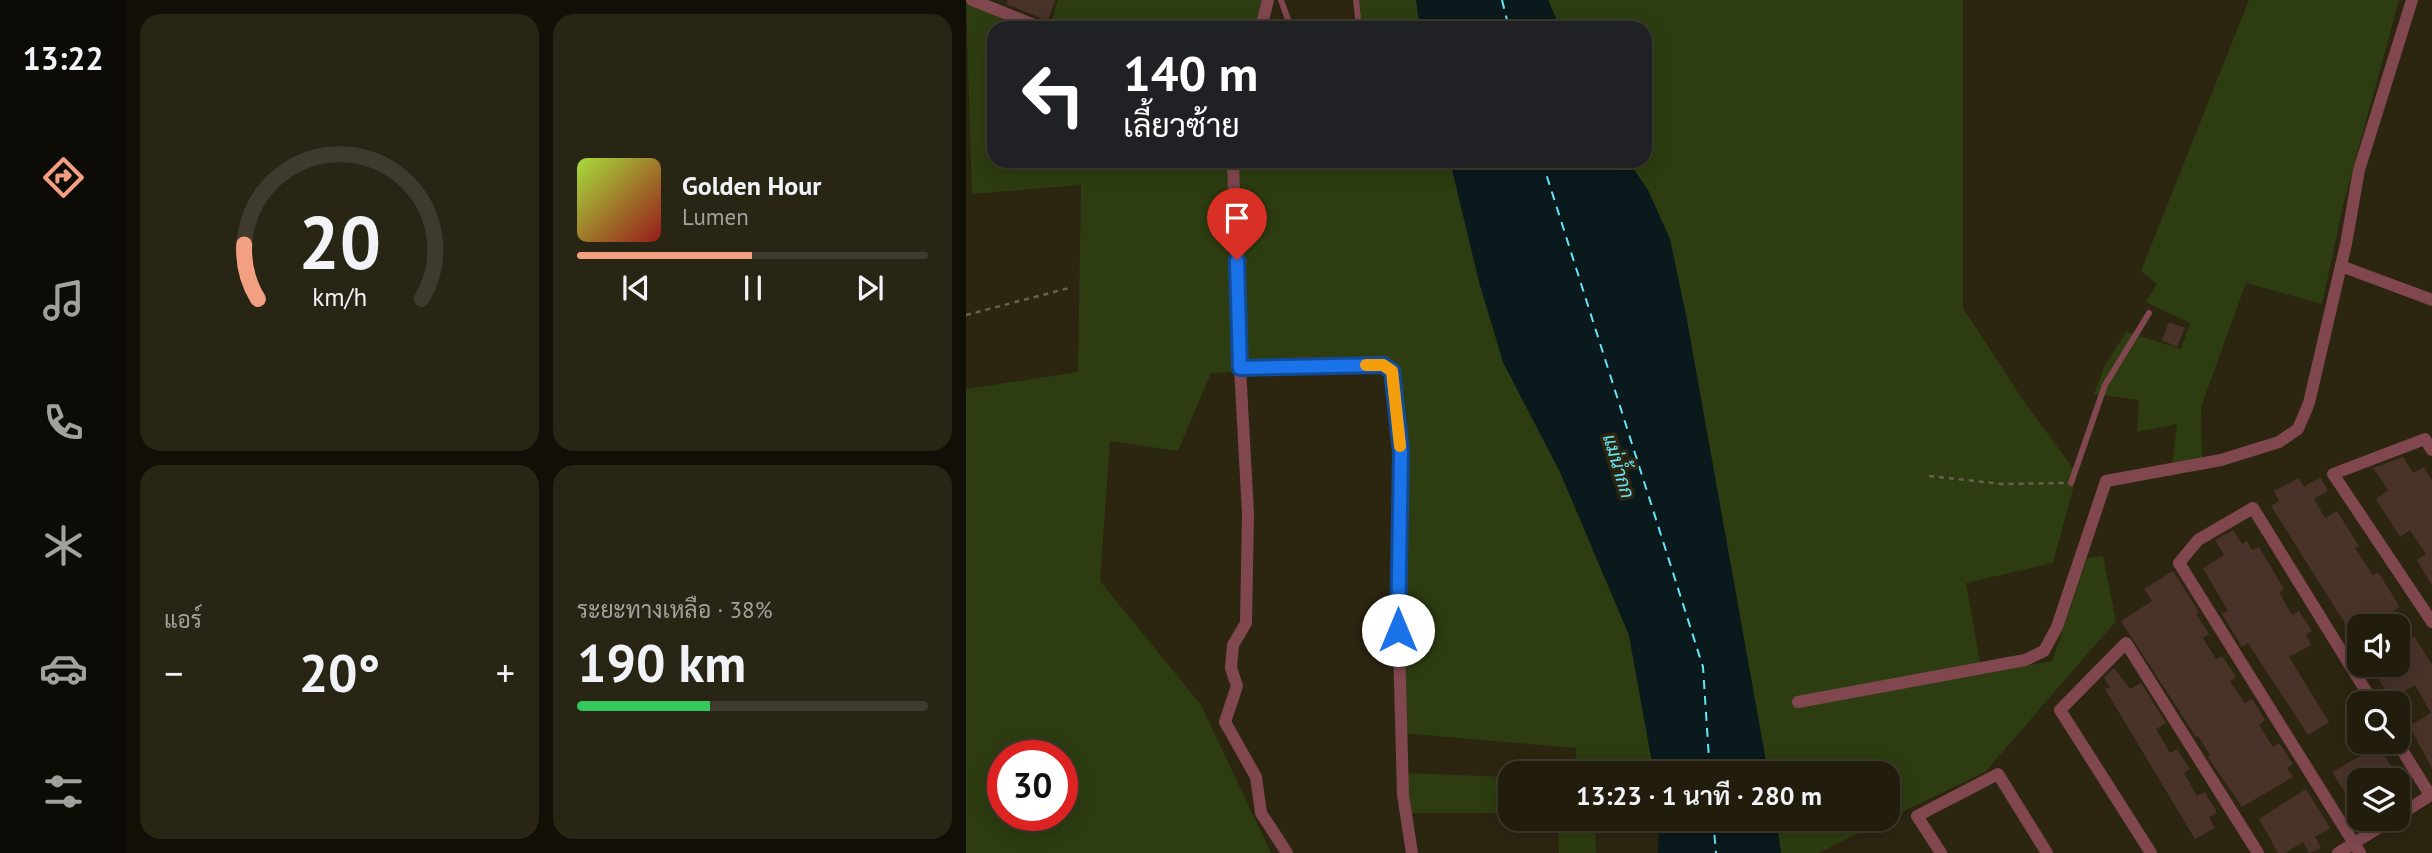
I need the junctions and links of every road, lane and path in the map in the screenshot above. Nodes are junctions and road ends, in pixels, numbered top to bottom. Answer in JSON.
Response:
{"nodes":[{"id":1,"x":972,"y":0,"type":"edge"},
{"id":2,"x":1268,"y":0,"type":"edge"},
{"id":3,"x":1281,"y":0,"type":"edge"},
{"id":4,"x":1356,"y":0,"type":"edge"},
{"id":5,"x":2412,"y":0,"type":"edge"},
{"id":6,"x":1024,"y":21,"type":"edge"},
{"id":7,"x":1263,"y":21,"type":"edge"},
{"id":8,"x":1288,"y":21,"type":"edge"},
{"id":9,"x":1358,"y":21,"type":"edge"},
{"id":10,"x":1233,"y":168,"type":"edge"},
{"id":11,"x":2341,"y":265,"type":"junction"},
{"id":12,"x":1069,"y":288,"type":"dead end"},
{"id":13,"x":2432,"y":300,"type":"edge"},
{"id":14,"x":2149,"y":313,"type":"dead end"},
{"id":15,"x":966,"y":315,"type":"edge"},
{"id":16,"x":1240,"y":368,"type":"junction"},
{"id":17,"x":2432,"y":450,"type":"edge"},
{"id":18,"x":1929,"y":476,"type":"dead end"},
{"id":19,"x":2071,"y":483,"type":"joint"},
{"id":20,"x":2432,"y":622,"type":"edge"},
{"id":21,"x":2366,"y":691,"type":"edge"},
{"id":22,"x":1798,"y":702,"type":"dead end"},
{"id":23,"x":2405,"y":754,"type":"edge"},
{"id":24,"x":2431,"y":795,"type":"edge"},
{"id":25,"x":2410,"y":808,"type":"edge"},
{"id":26,"x":2378,"y":831,"type":"edge"},
{"id":27,"x":2357,"y":848,"type":"edge"},
{"id":28,"x":1287,"y":853,"type":"edge"},
{"id":29,"x":1412,"y":853,"type":"edge"},
{"id":30,"x":1941,"y":853,"type":"edge"},
{"id":31,"x":2047,"y":853,"type":"edge"},
{"id":32,"x":2151,"y":853,"type":"edge"},
{"id":33,"x":2258,"y":853,"type":"edge"},
{"id":34,"x":2338,"y":853,"type":"edge"}],
"edges":[{"from":1,"to":6,"type":"street"},
{"from":2,"to":7,"type":"street"},
{"from":3,"to":8,"type":"lane"},
{"from":4,"to":9,"type":"lane"},
{"from":5,"to":11,"type":"street"},
{"from":10,"to":16,"type":"street"},
{"from":11,"to":13,"type":"street"},
{"from":11,"to":22,"type":"street"},
{"from":12,"to":15,"type":"path"},
{"from":14,"to":19,"type":"lane"},
{"from":16,"to":28,"type":"street"},
{"from":16,"to":29,"type":"street"},
{"from":17,"to":20,"type":"street"},
{"from":18,"to":19,"type":"path"},
{"from":21,"to":27,"type":"street"},
{"from":23,"to":24,"type":"street"},
{"from":24,"to":25,"type":"street"},
{"from":26,"to":27,"type":"street"},
{"from":27,"to":34,"type":"street"},
{"from":30,"to":31,"type":"street"},
{"from":32,"to":33,"type":"street"}]}
